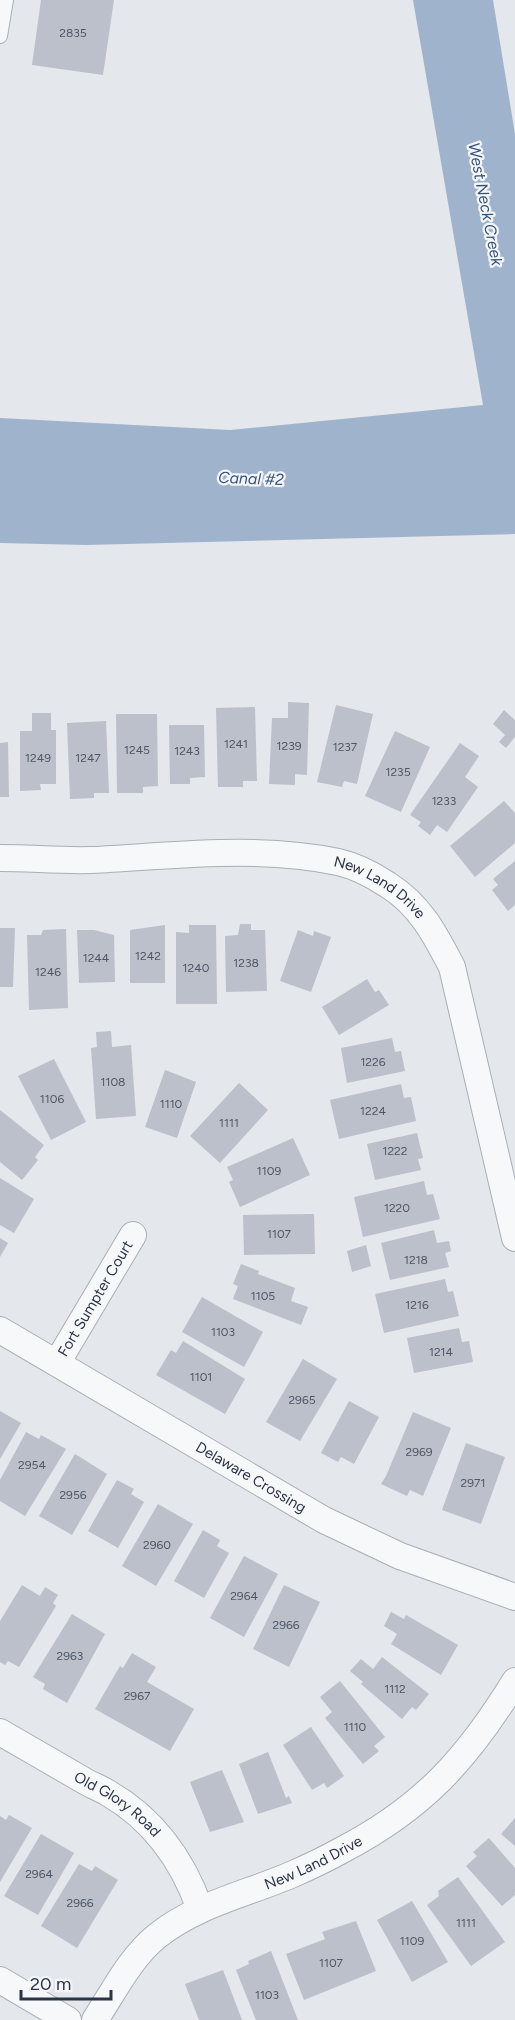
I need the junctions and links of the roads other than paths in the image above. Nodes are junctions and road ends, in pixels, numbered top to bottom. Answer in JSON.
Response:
{"nodes":[{"id":1,"x":6,"y":0,"type":"edge"},
{"id":2,"x":0,"y":36,"type":"edge"},
{"id":3,"x":0,"y":858,"type":"edge"},
{"id":4,"x":133,"y":1234,"type":"dead end"},
{"id":5,"x":515,"y":1238,"type":"edge"},
{"id":6,"x":0,"y":1330,"type":"edge"},
{"id":7,"x":57,"y":1363,"type":"junction"},
{"id":8,"x":515,"y":1597,"type":"edge"},
{"id":9,"x":515,"y":1681,"type":"edge"},
{"id":10,"x":0,"y":1732,"type":"edge"},
{"id":11,"x":200,"y":1909,"type":"junction"},
{"id":12,"x":0,"y":1980,"type":"edge"},
{"id":13,"x":68,"y":2020,"type":"edge"},
{"id":14,"x":95,"y":2020,"type":"edge"}],
"edges":[{"from":1,"to":2,"type":"lane"},
{"from":3,"to":5,"type":"street","name":"New Land Drive"},
{"from":4,"to":7,"type":"street","name":"Fort Sumpter Court"},
{"from":6,"to":7,"type":"street","name":"Delaware Crossing"},
{"from":7,"to":8,"type":"street","name":"Delaware Crossing"},
{"from":9,"to":11,"type":"street","name":"New Land Drive"},
{"from":10,"to":11,"type":"street","name":"Old Glory Road"},
{"from":11,"to":14,"type":"street","name":"New Land Drive"},
{"from":12,"to":13,"type":"street"}]}
